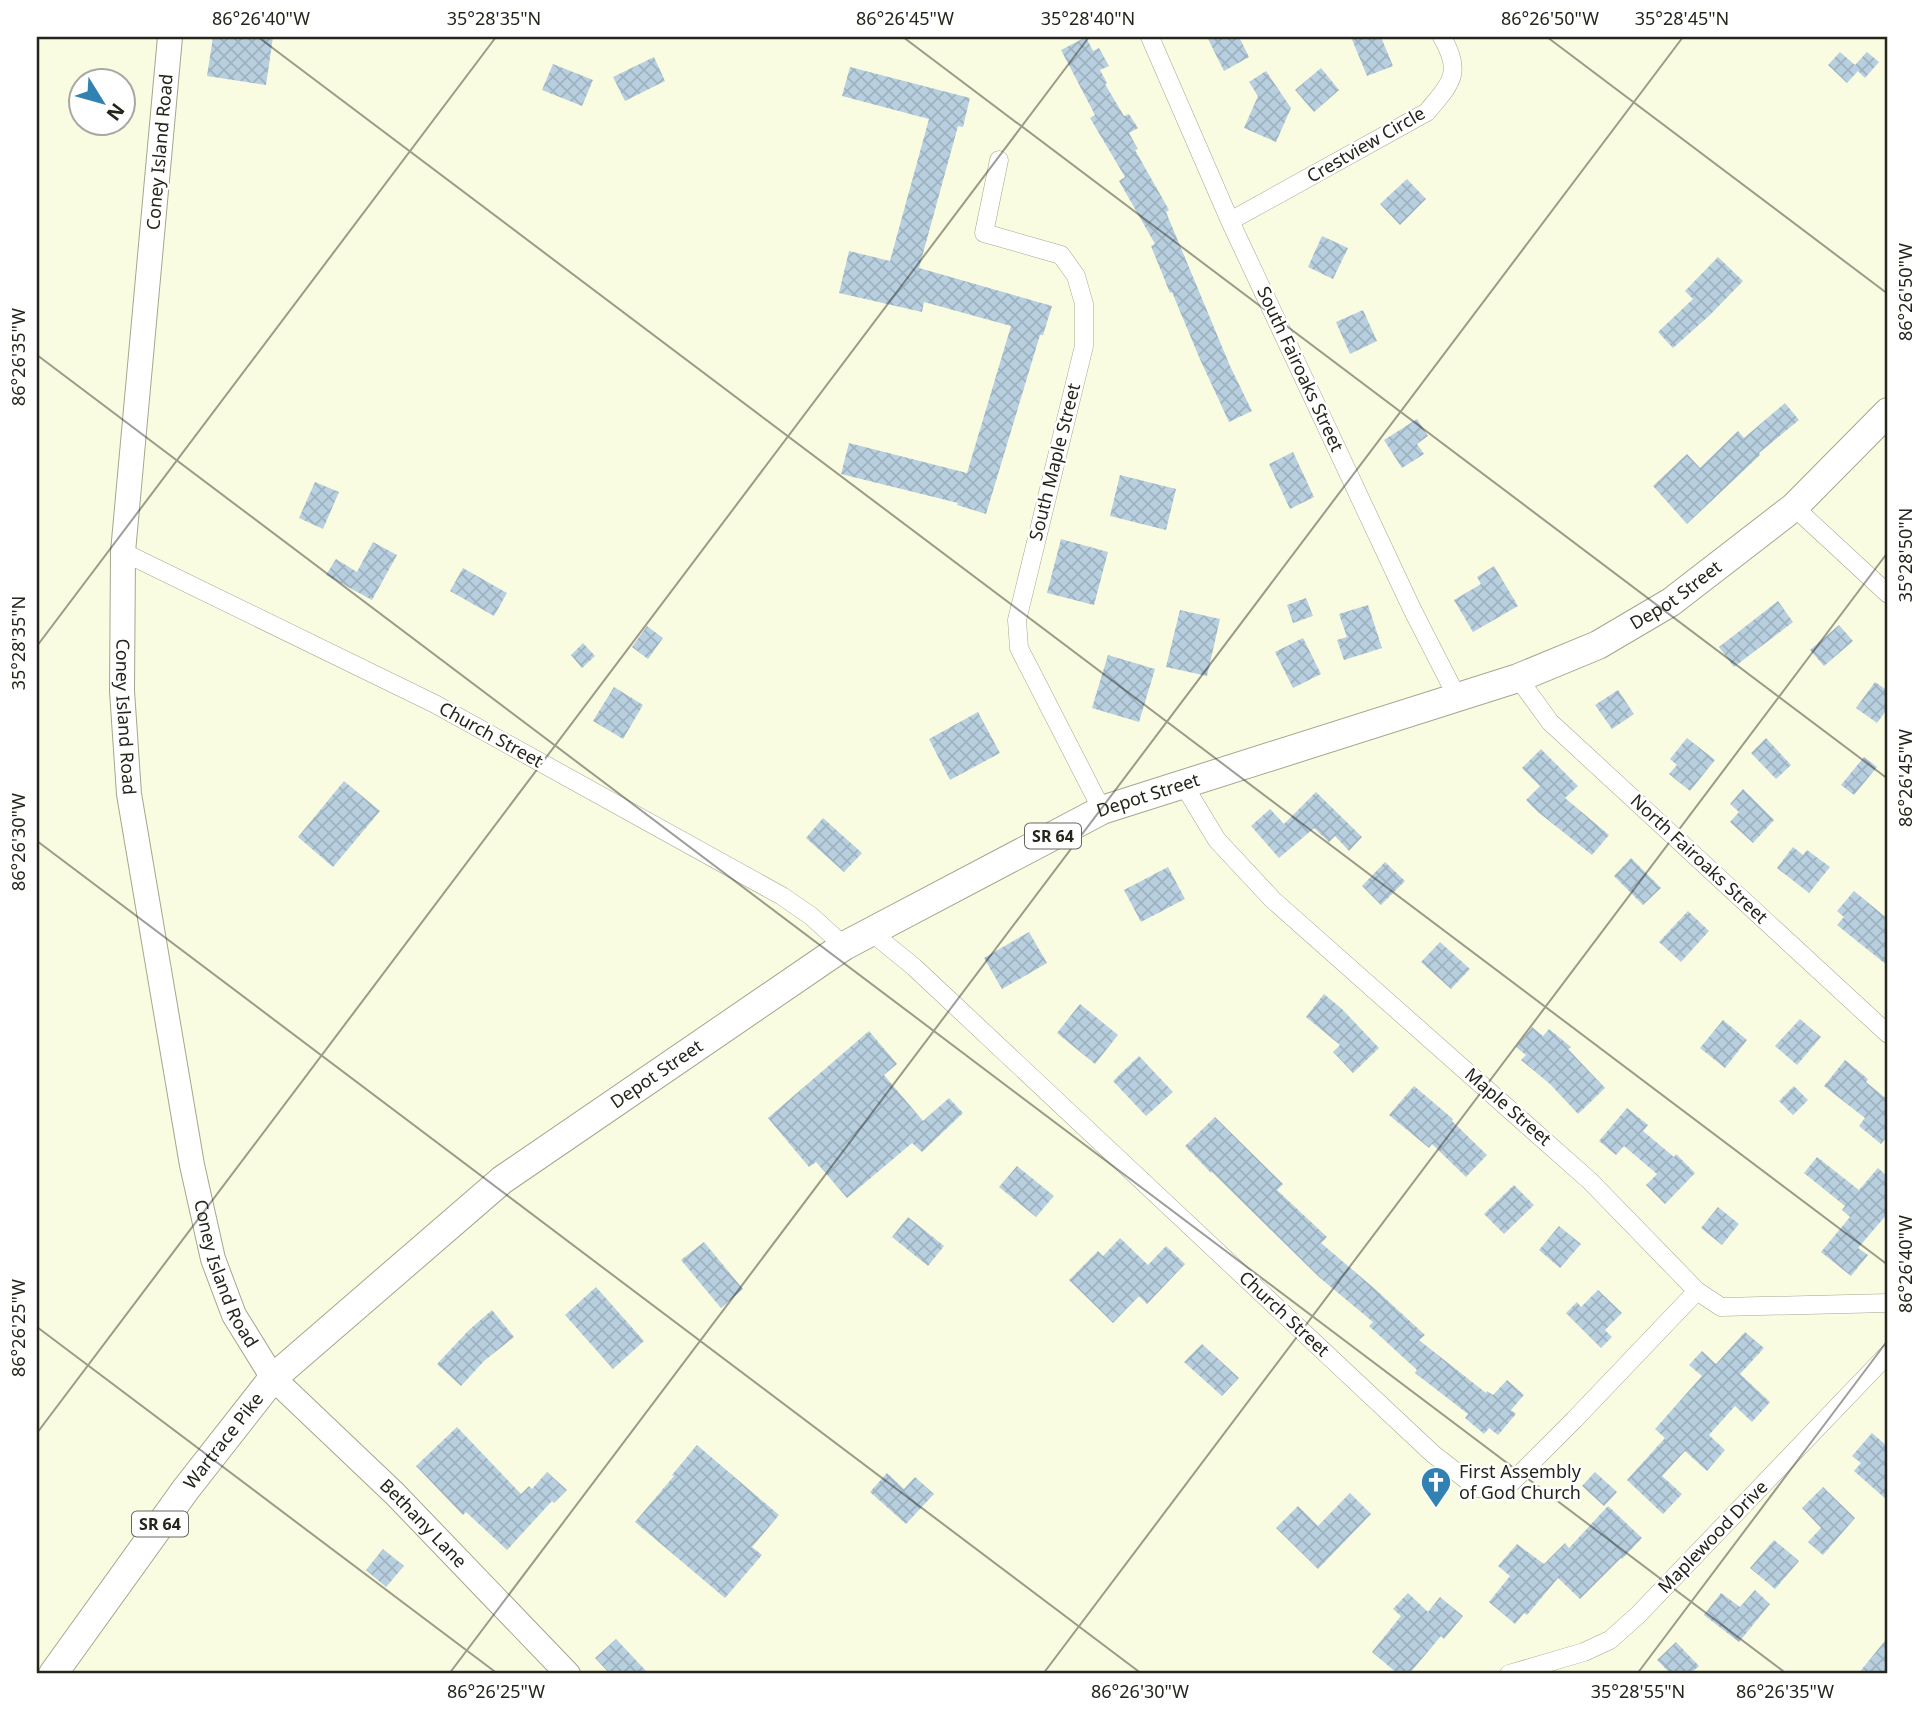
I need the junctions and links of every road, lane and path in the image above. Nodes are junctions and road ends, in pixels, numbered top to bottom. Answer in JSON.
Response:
{"nodes":[{"id":1,"x":170,"y":37,"type":"edge"},
{"id":2,"x":1150,"y":37,"type":"edge"},
{"id":3,"x":1442,"y":37,"type":"edge"},
{"id":4,"x":999,"y":160,"type":"dead end"},
{"id":5,"x":1230,"y":221,"type":"junction"},
{"id":6,"x":1888,"y":412,"type":"edge"},
{"id":7,"x":1794,"y":506,"type":"junction"},
{"id":8,"x":123,"y":552,"type":"junction"},
{"id":9,"x":1888,"y":594,"type":"edge"},
{"id":10,"x":1518,"y":678,"type":"junction"},
{"id":11,"x":1457,"y":697,"type":"junction"},
{"id":12,"x":1183,"y":784,"type":"junction"},
{"id":13,"x":1102,"y":810,"type":"junction"},
{"id":14,"x":871,"y":932,"type":"junction"},
{"id":15,"x":844,"y":946,"type":"junction"},
{"id":16,"x":1888,"y":1034,"type":"edge"},
{"id":17,"x":1697,"y":1291,"type":"junction"},
{"id":18,"x":1888,"y":1303,"type":"edge"},
{"id":19,"x":1888,"y":1354,"type":"edge"},
{"id":20,"x":273,"y":1378,"type":"junction"},
{"id":21,"x":53,"y":1674,"type":"edge"},
{"id":22,"x":568,"y":1674,"type":"edge"},
{"id":23,"x":1509,"y":1674,"type":"edge"}],
"edges":[{"from":1,"to":8,"type":"street","name":"Coney Island Road"},
{"from":2,"to":5,"type":"street","name":"South Fairoaks Street"},
{"from":3,"to":5,"type":"street","name":"Crestview Circle"},
{"from":4,"to":13,"type":"street","name":"South Maple Street"},
{"from":5,"to":11,"type":"street","name":"South Fairoaks Street"},
{"from":6,"to":7,"type":"main road","name":"Depot Street","number":"SR 64"},
{"from":7,"to":9,"type":"street"},
{"from":7,"to":10,"type":"main road","name":"Depot Street","number":"SR 64"},
{"from":8,"to":15,"type":"street","name":"Church Street"},
{"from":8,"to":20,"type":"street","name":"Coney Island Road"},
{"from":10,"to":11,"type":"main road","name":"Depot Street","number":"SR 64"},
{"from":10,"to":16,"type":"street","name":"North Fairoaks Street"},
{"from":11,"to":12,"type":"main road","name":"Depot Street","number":"SR 64"},
{"from":12,"to":13,"type":"main road","name":"Depot Street","number":"SR 64"},
{"from":12,"to":17,"type":"street","name":"Maple Street"},
{"from":13,"to":14,"type":"main road","name":"Depot Street","number":"SR 64"},
{"from":14,"to":15,"type":"main road","name":"Depot Street","number":"SR 64"},
{"from":14,"to":17,"type":"street","name":"Church Street"},
{"from":15,"to":20,"type":"main road","name":"Depot Street","number":"SR 64"},
{"from":17,"to":18,"type":"street","name":"Maple Street"},
{"from":19,"to":23,"type":"street","name":"Maplewood Drive"},
{"from":20,"to":21,"type":"main road","name":"Wartrace Pike","number":"SR 64"},
{"from":20,"to":22,"type":"street","name":"Bethany Lane"}]}
